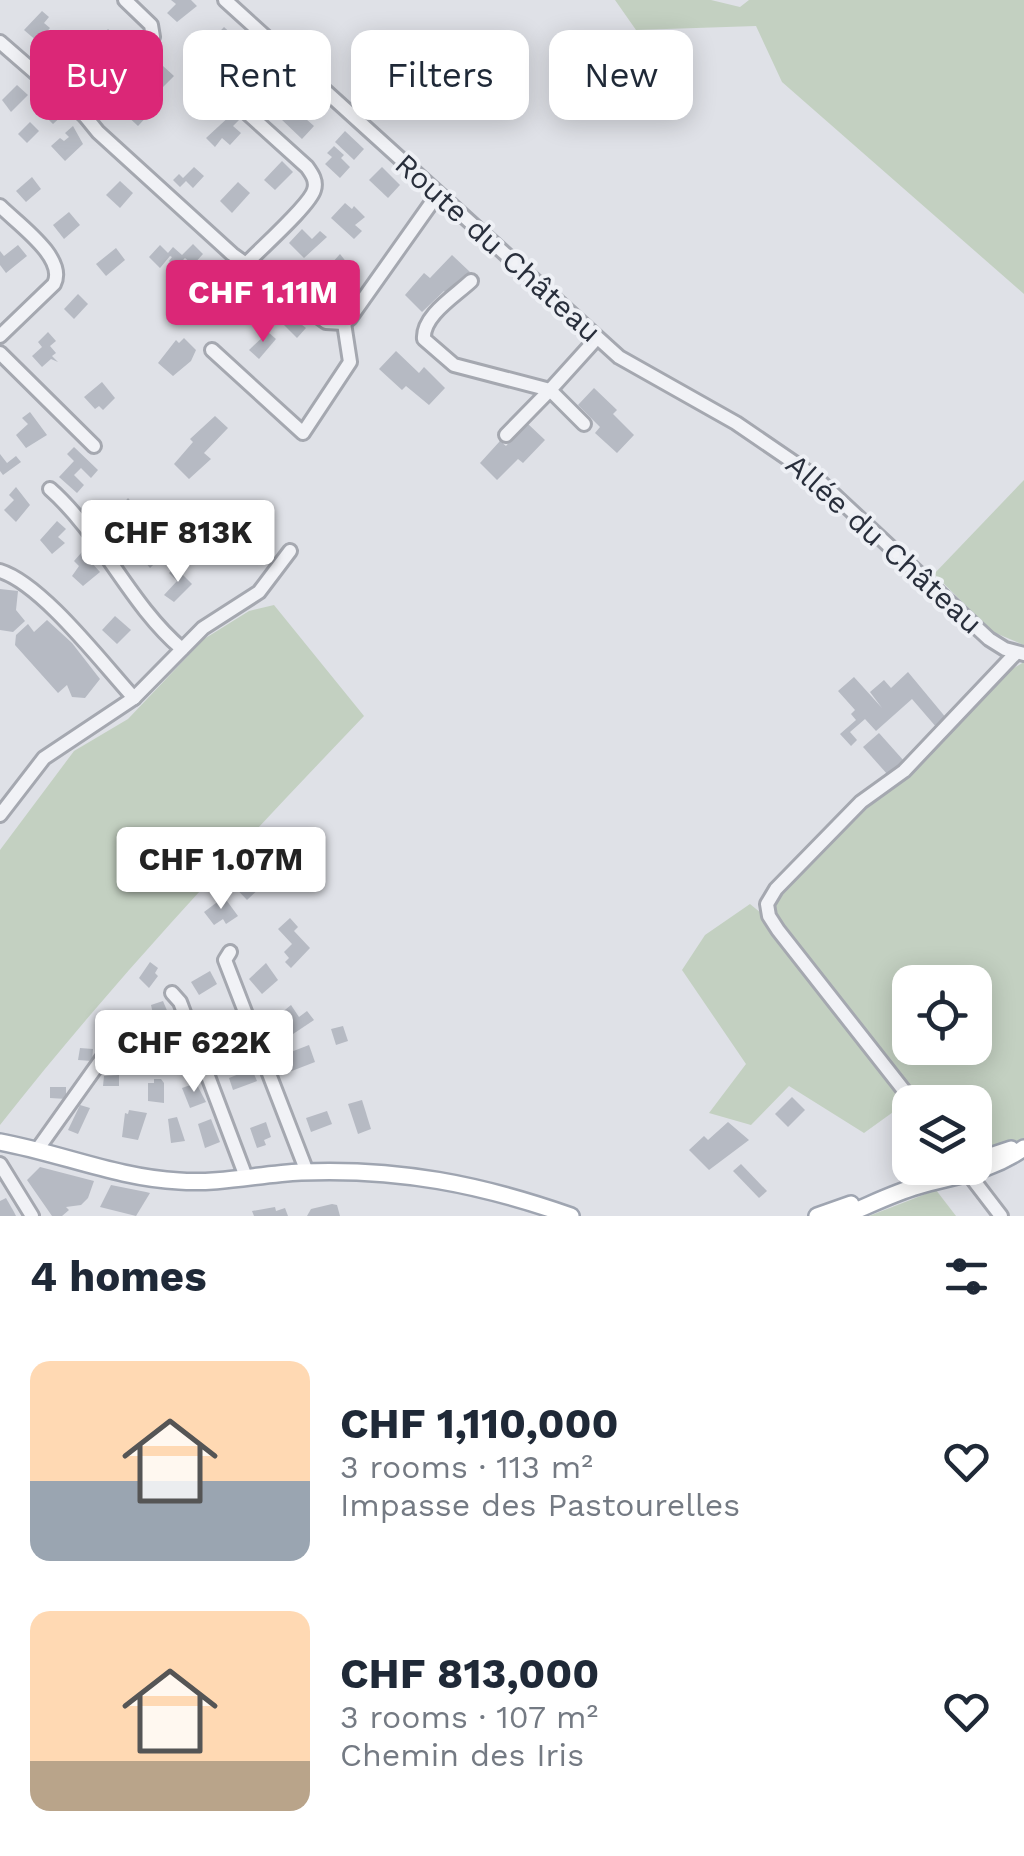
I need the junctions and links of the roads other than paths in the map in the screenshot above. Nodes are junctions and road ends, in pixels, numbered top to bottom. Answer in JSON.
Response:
{"nodes":[{"id":1,"x":126,"y":0,"type":"edge"},
{"id":2,"x":225,"y":0,"type":"edge"},
{"id":3,"x":152,"y":30,"type":"edge"},
{"id":4,"x":0,"y":42,"type":"edge"},
{"id":5,"x":30,"y":68,"type":"edge"},
{"id":6,"x":88,"y":120,"type":"edge"},
{"id":7,"x":256,"y":120,"type":"edge"},
{"id":8,"x":437,"y":194,"type":"junction"},
{"id":9,"x":0,"y":206,"type":"edge"},
{"id":10,"x":247,"y":264,"type":"junction"},
{"id":11,"x":471,"y":281,"type":"dead end"},
{"id":12,"x":344,"y":323,"type":"junction"},
{"id":13,"x":0,"y":336,"type":"edge"},
{"id":14,"x":596,"y":338,"type":"junction"},
{"id":15,"x":212,"y":350,"type":"dead end"},
{"id":16,"x":0,"y":353,"type":"edge"},
{"id":17,"x":550,"y":390,"type":"junction"},
{"id":18,"x":693,"y":401,"type":"joint"},
{"id":19,"x":584,"y":424,"type":"dead end"},
{"id":20,"x":506,"y":435,"type":"dead end"},
{"id":21,"x":94,"y":446,"type":"dead end"},
{"id":22,"x":50,"y":489,"type":"dead end"},
{"id":23,"x":290,"y":552,"type":"dead end"},
{"id":24,"x":0,"y":571,"type":"edge"},
{"id":25,"x":182,"y":649,"type":"junction"},
{"id":26,"x":1020,"y":654,"type":"edge"},
{"id":27,"x":134,"y":698,"type":"junction"},
{"id":28,"x":0,"y":816,"type":"edge"},
{"id":29,"x":230,"y":952,"type":"dead end"},
{"id":30,"x":172,"y":993,"type":"dead end"},
{"id":31,"x":195,"y":1022,"type":"dead end"},
{"id":32,"x":106,"y":1053,"type":"dead end"},
{"id":33,"x":900,"y":1085,"type":"edge"},
{"id":34,"x":0,"y":1142,"type":"edge"},
{"id":35,"x":1024,"y":1146,"type":"edge"},
{"id":36,"x":37,"y":1150,"type":"junction"},
{"id":37,"x":992,"y":1158,"type":"edge"},
{"id":38,"x":0,"y":1164,"type":"edge"},
{"id":39,"x":308,"y":1172,"type":"junction"},
{"id":40,"x":250,"y":1176,"type":"junction"},
{"id":41,"x":913,"y":1185,"type":"edge"},
{"id":42,"x":919,"y":1185,"type":"edge"},
{"id":43,"x":978,"y":1185,"type":"edge"},
{"id":44,"x":32,"y":1216,"type":"edge"},
{"id":45,"x":571,"y":1216,"type":"edge"},
{"id":46,"x":817,"y":1216,"type":"edge"},
{"id":47,"x":843,"y":1216,"type":"edge"},
{"id":48,"x":1001,"y":1216,"type":"edge"}],
"edges":[{"from":1,"to":3,"type":"street"},
{"from":2,"to":8,"type":"street","name":"Route du Château"},
{"from":4,"to":5,"type":"street"},
{"from":6,"to":10,"type":"street"},
{"from":7,"to":10,"type":"street"},
{"from":8,"to":12,"type":"street"},
{"from":8,"to":14,"type":"street","name":"Route du Château"},
{"from":9,"to":13,"type":"street"},
{"from":10,"to":12,"type":"street"},
{"from":11,"to":17,"type":"street"},
{"from":12,"to":15,"type":"street"},
{"from":14,"to":17,"type":"street"},
{"from":14,"to":18,"type":"street","name":"Route du Château"},
{"from":16,"to":21,"type":"street"},
{"from":17,"to":19,"type":"street"},
{"from":17,"to":20,"type":"street"},
{"from":18,"to":26,"type":"street","name":"Allée du Château"},
{"from":22,"to":25,"type":"street"},
{"from":23,"to":25,"type":"street"},
{"from":24,"to":27,"type":"street"},
{"from":25,"to":27,"type":"street"},
{"from":26,"to":33,"type":"street"},
{"from":27,"to":28,"type":"street"},
{"from":29,"to":39,"type":"street"},
{"from":30,"to":40,"type":"street"},
{"from":31,"to":40,"type":"street"},
{"from":32,"to":36,"type":"street"},
{"from":34,"to":36,"type":"main road"},
{"from":35,"to":37,"type":"main road"},
{"from":36,"to":40,"type":"main road"},
{"from":38,"to":44,"type":"street"},
{"from":39,"to":40,"type":"main road"},
{"from":39,"to":45,"type":"main road"},
{"from":41,"to":46,"type":"main road"},
{"from":42,"to":47,"type":"main road"},
{"from":43,"to":48,"type":"street"}]}
